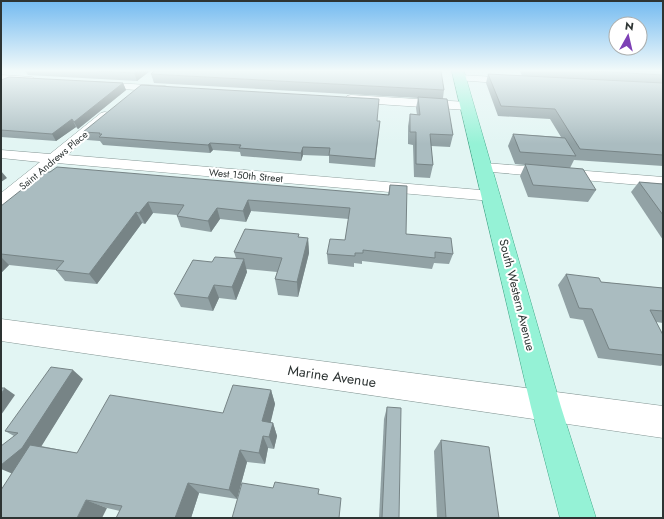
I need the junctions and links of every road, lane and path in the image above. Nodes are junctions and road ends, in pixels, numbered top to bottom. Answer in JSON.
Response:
{"nodes":[{"id":1,"x":464,"y":95,"type":"edge"},
{"id":2,"x":343,"y":99,"type":"edge"},
{"id":3,"x":467,"y":106,"type":"junction"},
{"id":4,"x":115,"y":108,"type":"edge"},
{"id":5,"x":1,"y":154,"type":"edge"},
{"id":6,"x":54,"y":158,"type":"junction"},
{"id":7,"x":485,"y":168,"type":"junction"},
{"id":8,"x":663,"y":182,"type":"edge"},
{"id":9,"x":492,"y":196,"type":"junction"},
{"id":10,"x":1,"y":202,"type":"edge"},
{"id":11,"x":1,"y":330,"type":"edge"},
{"id":12,"x":546,"y":407,"type":"junction"},
{"id":13,"x":663,"y":422,"type":"edge"},
{"id":14,"x":578,"y":518,"type":"edge"}],
"edges":[{"from":1,"to":3,"type":"main road","name":"South Western Avenue"},
{"from":2,"to":3,"type":"street"},
{"from":3,"to":7,"type":"main road","name":"South Western Avenue"},
{"from":4,"to":6,"type":"street","name":"Saint Andrews Place"},
{"from":5,"to":6,"type":"street","name":"West 150th Street"},
{"from":6,"to":9,"type":"street","name":"West 150th Street"},
{"from":6,"to":10,"type":"street","name":"Saint Andrews Place"},
{"from":7,"to":8,"type":"street"},
{"from":7,"to":9,"type":"main road","name":"South Western Avenue"},
{"from":9,"to":12,"type":"main road","name":"South Western Avenue"},
{"from":11,"to":12,"type":"main road","name":"Marine Avenue"},
{"from":12,"to":13,"type":"main road","name":"Marine Avenue"},
{"from":12,"to":14,"type":"main road","name":"South Western Avenue"}]}
